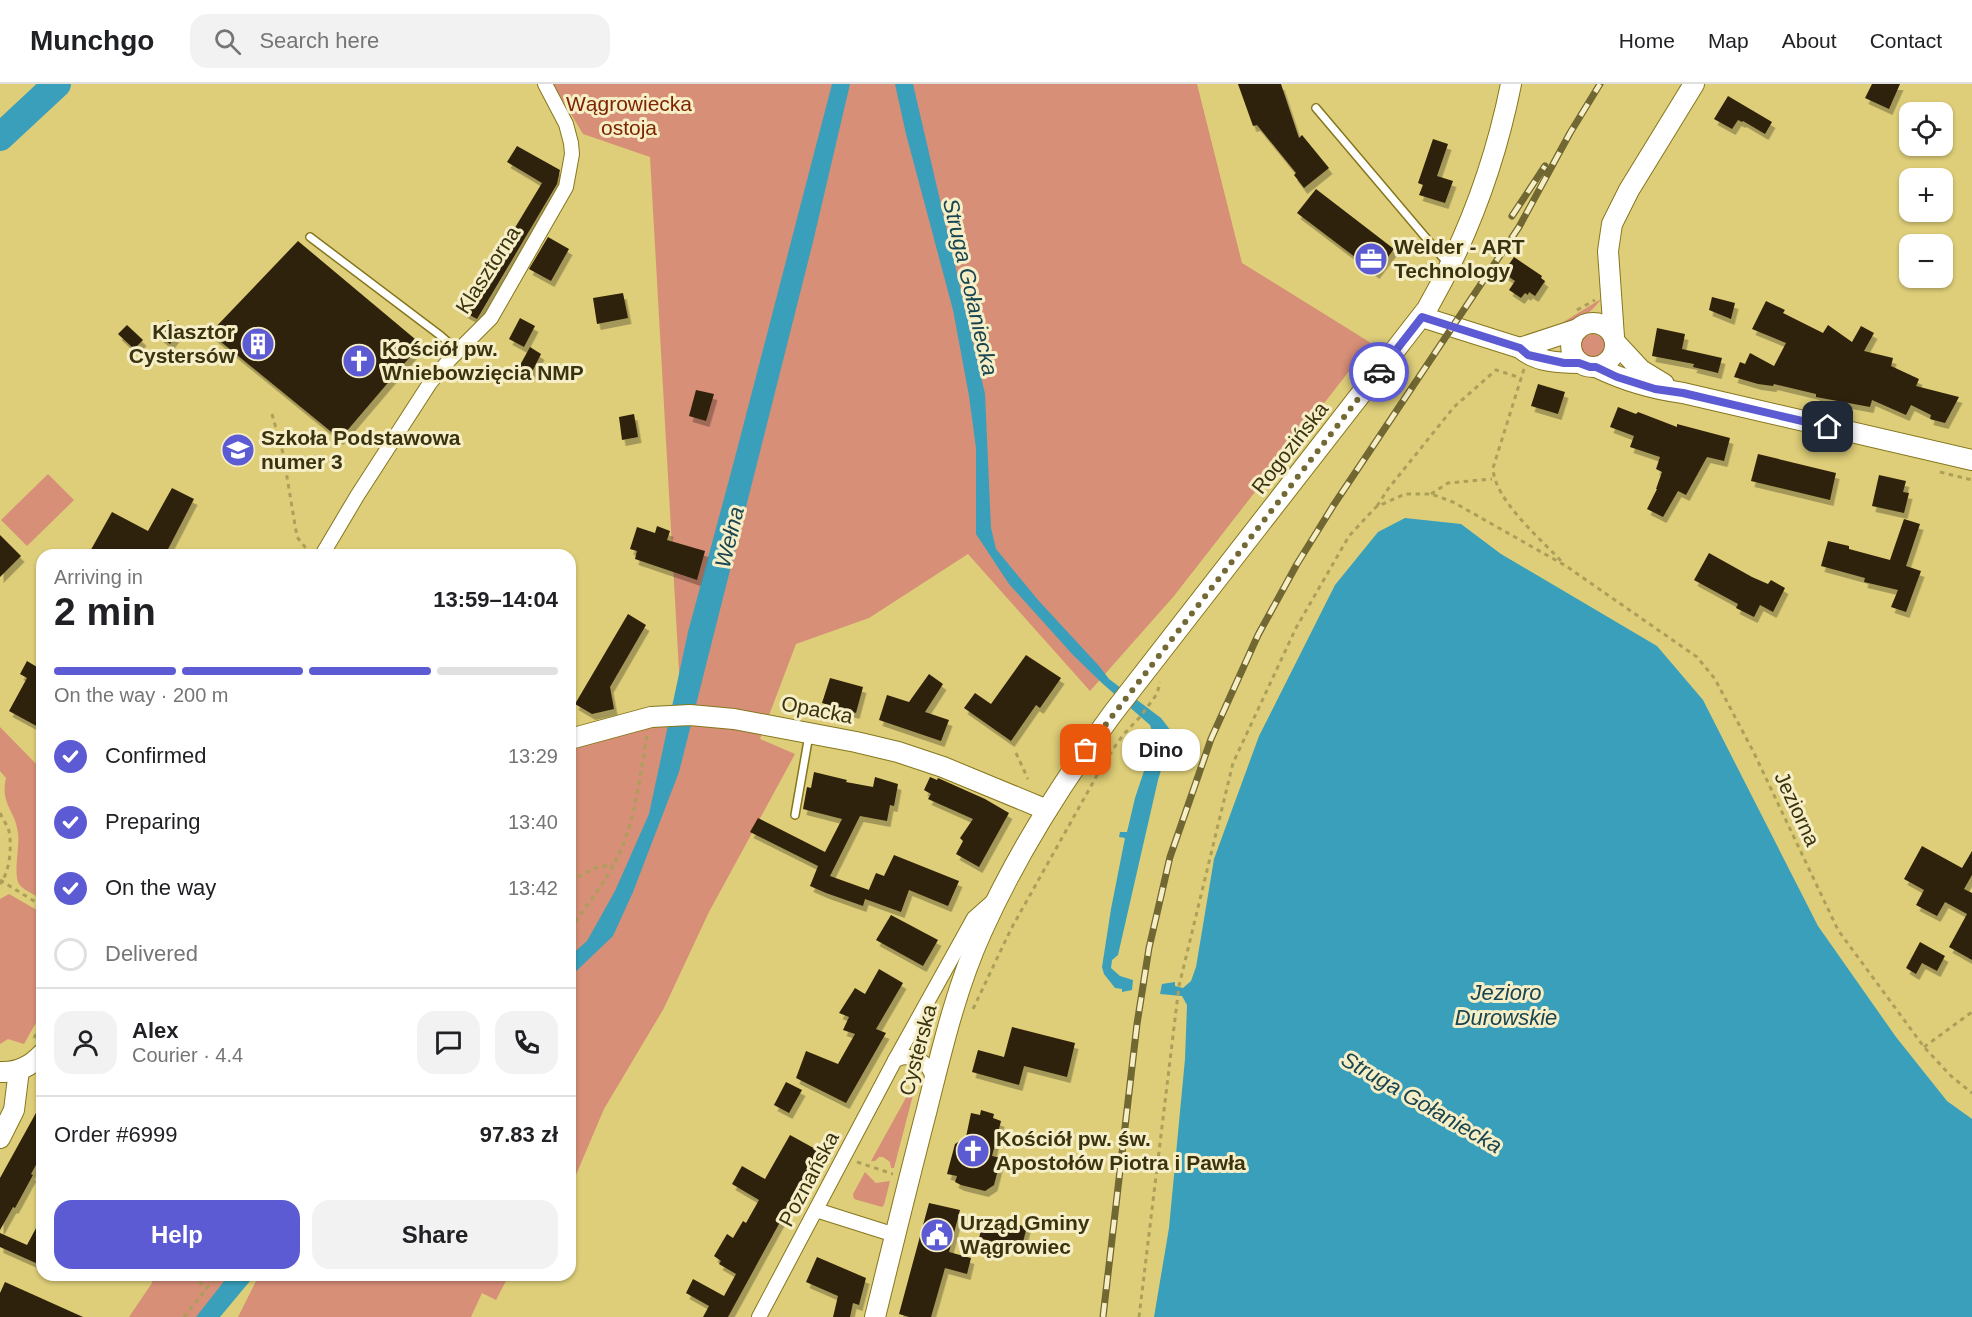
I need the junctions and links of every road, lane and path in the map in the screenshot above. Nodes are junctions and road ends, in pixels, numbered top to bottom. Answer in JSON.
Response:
{"nodes":[{"id":1,"x":545,"y":84,"type":"edge"},
{"id":2,"x":1511,"y":84,"type":"edge"},
{"id":3,"x":1694,"y":84,"type":"edge"},
{"id":4,"x":1316,"y":108,"type":"dead end"},
{"id":5,"x":310,"y":237,"type":"dead end"},
{"id":6,"x":1450,"y":267,"type":"junction"},
{"id":7,"x":1604,"y":298,"type":"junction"},
{"id":8,"x":1422,"y":317,"type":"junction"},
{"id":9,"x":1580,"y":322,"type":"junction"},
{"id":10,"x":1615,"y":339,"type":"junction"},
{"id":11,"x":458,"y":351,"type":"junction"},
{"id":12,"x":1523,"y":356,"type":"junction"},
{"id":13,"x":1588,"y":365,"type":"junction"},
{"id":14,"x":1521,"y":378,"type":"junction"},
{"id":15,"x":1683,"y":393,"type":"junction"},
{"id":16,"x":273,"y":414,"type":"dead end"},
{"id":17,"x":1972,"y":460,"type":"edge"},
{"id":18,"x":1493,"y":479,"type":"junction"},
{"id":19,"x":1431,"y":494,"type":"junction"},
{"id":20,"x":1376,"y":507,"type":"junction"},
{"id":21,"x":306,"y":549,"type":"edge"},
{"id":22,"x":326,"y":549,"type":"edge"},
{"id":23,"x":1566,"y":566,"type":"junction"},
{"id":24,"x":1149,"y":704,"type":"dead end"},
{"id":25,"x":651,"y":717,"type":"junction"},
{"id":26,"x":809,"y":733,"type":"junction"},
{"id":27,"x":576,"y":737,"type":"edge"},
{"id":28,"x":1016,"y":753,"type":"dead end"},
{"id":29,"x":1028,"y":779,"type":"dead end"},
{"id":30,"x":1047,"y":810,"type":"junction"},
{"id":31,"x":0,"y":813,"type":"edge"},
{"id":32,"x":795,"y":815,"type":"dead end"},
{"id":33,"x":613,"y":864,"type":"junction"},
{"id":34,"x":576,"y":878,"type":"edge"},
{"id":35,"x":1,"y":882,"type":"edge"},
{"id":36,"x":1000,"y":895,"type":"junction"},
{"id":37,"x":36,"y":902,"type":"edge"},
{"id":38,"x":576,"y":921,"type":"edge"},
{"id":39,"x":972,"y":1012,"type":"dead end"},
{"id":40,"x":1972,"y":1012,"type":"edge"},
{"id":41,"x":1924,"y":1047,"type":"junction"},
{"id":42,"x":36,"y":1059,"type":"edge"},
{"id":43,"x":895,"y":1060,"type":"junction"},
{"id":44,"x":10,"y":1071,"type":"edge"},
{"id":45,"x":934,"y":1081,"type":"junction"},
{"id":46,"x":1972,"y":1093,"type":"edge"},
{"id":47,"x":0,"y":1138,"type":"edge"},
{"id":48,"x":844,"y":1157,"type":"junction"},
{"id":49,"x":909,"y":1178,"type":"junction"},
{"id":50,"x":816,"y":1210,"type":"junction"},
{"id":51,"x":895,"y":1235,"type":"junction"},
{"id":52,"x":199,"y":1281,"type":"edge"},
{"id":53,"x":212,"y":1281,"type":"edge"},
{"id":54,"x":206,"y":1289,"type":"junction"},
{"id":55,"x":184,"y":1317,"type":"edge"},
{"id":56,"x":759,"y":1317,"type":"edge"},
{"id":57,"x":875,"y":1317,"type":"edge"},
{"id":58,"x":1139,"y":1317,"type":"edge"}],
"edges":[{"from":1,"to":11,"type":"street","name":"Klasztorna"},
{"from":2,"to":6,"type":"street","name":"Rogozińska"},
{"from":3,"to":7,"type":"street"},
{"from":4,"to":6,"type":"lane"},
{"from":5,"to":11,"type":"lane"},
{"from":6,"to":8,"type":"street","name":"Rogozińska"},
{"from":7,"to":9,"type":"street"},
{"from":7,"to":9,"type":"path"},
{"from":7,"to":10,"type":"street"},
{"from":8,"to":12,"type":"street"},
{"from":8,"to":30,"type":"street","name":"Rogozińska"},
{"from":9,"to":10,"type":"street"},
{"from":9,"to":12,"type":"street"},
{"from":9,"to":13,"type":"street"},
{"from":10,"to":13,"type":"street"},
{"from":10,"to":15,"type":"street"},
{"from":11,"to":22,"type":"street","name":"Klasztorna"},
{"from":12,"to":13,"type":"street"},
{"from":12,"to":14,"type":"path"},
{"from":13,"to":15,"type":"street"},
{"from":14,"to":18,"type":"path"},
{"from":14,"to":20,"type":"path"},
{"from":15,"to":17,"type":"street"},
{"from":16,"to":21,"type":"path"},
{"from":18,"to":19,"type":"path"},
{"from":18,"to":23,"type":"path"},
{"from":19,"to":20,"type":"path"},
{"from":19,"to":23,"type":"path"},
{"from":20,"to":58,"type":"path"},
{"from":23,"to":41,"type":"path","name":"Jeziorna"},
{"from":24,"to":39,"type":"path"},
{"from":25,"to":26,"type":"street","name":"Opacka"},
{"from":25,"to":27,"type":"street","name":"Opacka"},
{"from":25,"to":33,"type":"path"},
{"from":26,"to":30,"type":"street","name":"Opacka"},
{"from":26,"to":32,"type":"lane"},
{"from":28,"to":29,"type":"path"},
{"from":30,"to":36,"type":"street","name":"Cysterska"},
{"from":31,"to":35,"type":"path"},
{"from":33,"to":34,"type":"path"},
{"from":33,"to":38,"type":"path"},
{"from":35,"to":37,"type":"path"},
{"from":36,"to":43,"type":"street","name":"Poznańska"},
{"from":36,"to":45,"type":"street","name":"Cysterska"},
{"from":40,"to":41,"type":"path"},
{"from":41,"to":46,"type":"path","name":"Jeziorna"},
{"from":42,"to":44,"type":"street"},
{"from":43,"to":45,"type":"street"},
{"from":43,"to":48,"type":"street","name":"Poznańska"},
{"from":44,"to":47,"type":"street"},
{"from":45,"to":49,"type":"street","name":"Cysterska"},
{"from":48,"to":49,"type":"path"},
{"from":48,"to":50,"type":"street","name":"Poznańska"},
{"from":49,"to":51,"type":"street","name":"Cysterska"},
{"from":50,"to":51,"type":"street"},
{"from":50,"to":56,"type":"street","name":"Poznańska"},
{"from":51,"to":57,"type":"street","name":"Cysterska"},
{"from":52,"to":54,"type":"path"},
{"from":53,"to":54,"type":"path"},
{"from":54,"to":55,"type":"path"}]}
